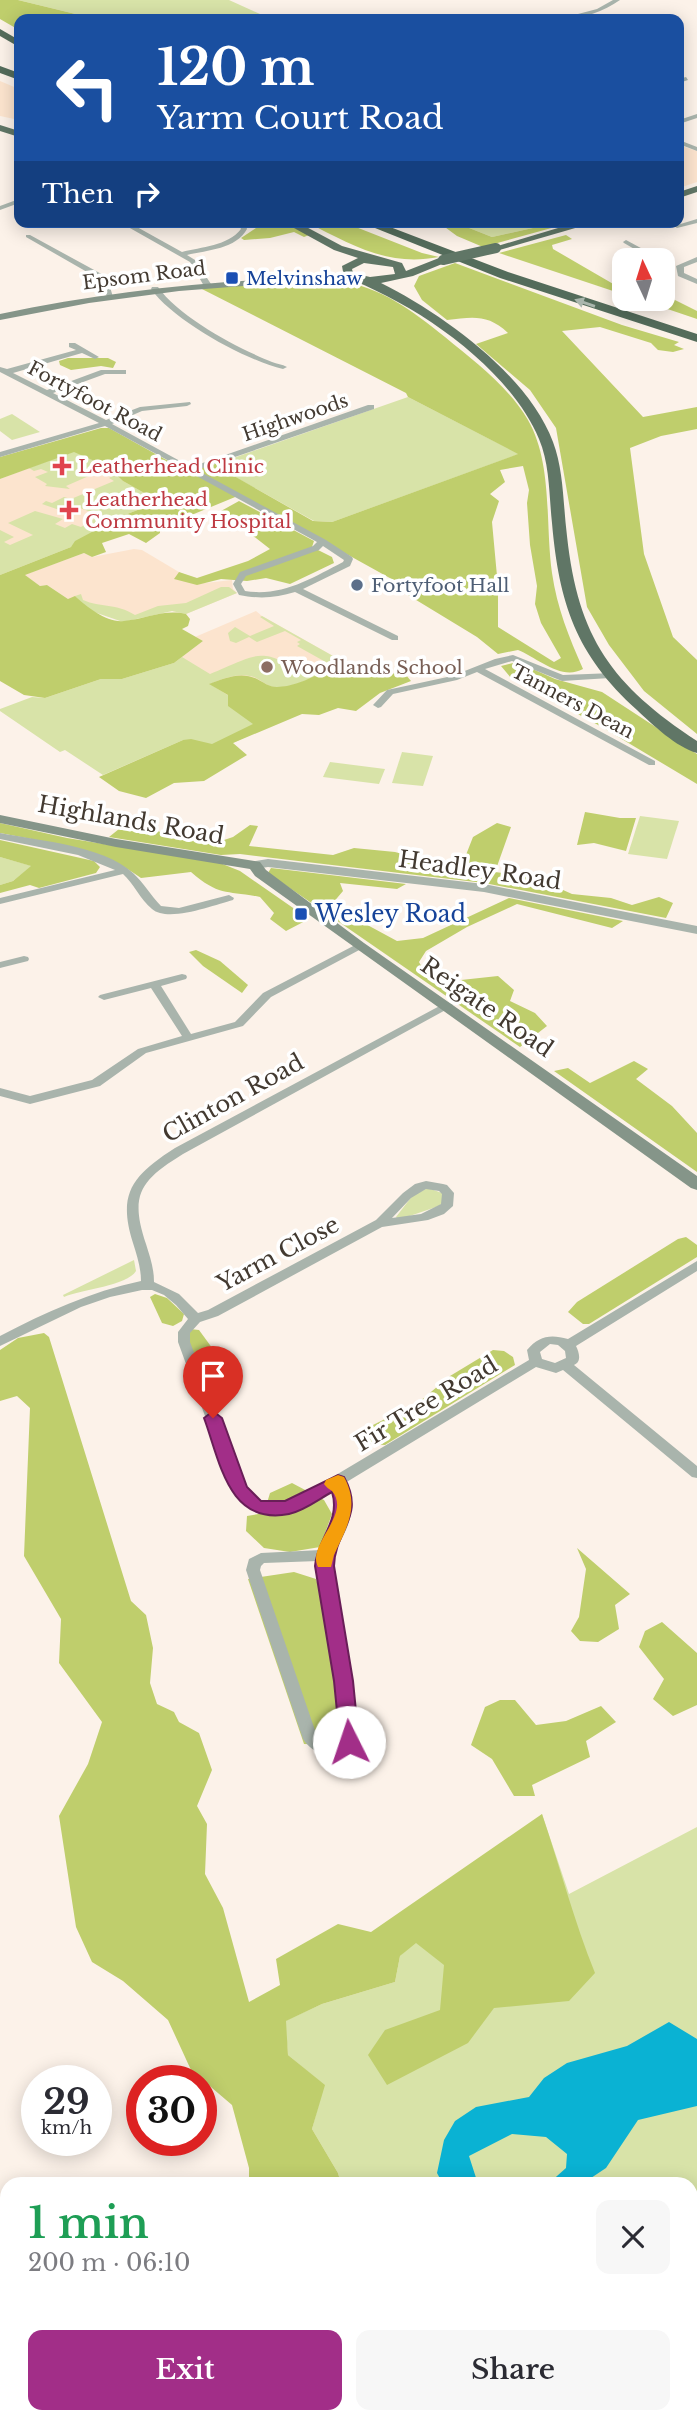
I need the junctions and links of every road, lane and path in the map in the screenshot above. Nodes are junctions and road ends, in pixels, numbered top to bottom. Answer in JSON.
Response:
{"nodes":[{"id":1,"x":617,"y":0,"type":"edge"},
{"id":2,"x":583,"y":14,"type":"edge"},
{"id":3,"x":133,"y":228,"type":"edge"},
{"id":4,"x":244,"y":228,"type":"edge"},
{"id":5,"x":300,"y":228,"type":"edge"},
{"id":6,"x":382,"y":228,"type":"edge"},
{"id":7,"x":418,"y":228,"type":"edge"},
{"id":8,"x":569,"y":228,"type":"edge"},
{"id":9,"x":28,"y":236,"type":"dead end"},
{"id":10,"x":626,"y":242,"type":"dead end"},
{"id":11,"x":338,"y":248,"type":"junction"},
{"id":12,"x":637,"y":248,"type":"edge"},
{"id":13,"x":182,"y":254,"type":"junction"},
{"id":14,"x":697,"y":259,"type":"edge"},
{"id":15,"x":375,"y":260,"type":"junction"},
{"id":16,"x":443,"y":260,"type":"junction"},
{"id":17,"x":394,"y":263,"type":"junction"},
{"id":18,"x":676,"y":265,"type":"edge"},
{"id":19,"x":680,"y":266,"type":"junction"},
{"id":20,"x":347,"y":267,"type":"junction"},
{"id":21,"x":400,"y":274,"type":"junction"},
{"id":22,"x":294,"y":279,"type":"junction"},
{"id":23,"x":364,"y":281,"type":"junction"},
{"id":24,"x":697,"y":282,"type":"edge"},
{"id":25,"x":207,"y":284,"type":"junction"},
{"id":26,"x":155,"y":289,"type":"junction"},
{"id":27,"x":110,"y":295,"type":"junction"},
{"id":28,"x":415,"y":304,"type":"junction"},
{"id":29,"x":0,"y":317,"type":"edge"},
{"id":30,"x":697,"y":324,"type":"edge"},
{"id":31,"x":697,"y":338,"type":"edge"},
{"id":32,"x":72,"y":345,"type":"dead end"},
{"id":33,"x":82,"y":351,"type":"junction"},
{"id":34,"x":95,"y":356,"type":"dead end"},
{"id":35,"x":283,"y":367,"type":"dead end"},
{"id":36,"x":3,"y":370,"type":"edge"},
{"id":37,"x":123,"y":372,"type":"dead end"},
{"id":38,"x":46,"y":393,"type":"junction"},
{"id":39,"x":187,"y":404,"type":"dead end"},
{"id":40,"x":371,"y":407,"type":"dead end"},
{"id":41,"x":103,"y":423,"type":"junction"},
{"id":42,"x":0,"y":455,"type":"edge"},
{"id":43,"x":190,"y":470,"type":"junction"},
{"id":44,"x":323,"y":542,"type":"junction"},
{"id":45,"x":295,"y":588,"type":"junction"},
{"id":46,"x":395,"y":638,"type":"dead end"},
{"id":47,"x":479,"y":670,"type":"junction"},
{"id":48,"x":610,"y":675,"type":"junction"},
{"id":49,"x":378,"y":705,"type":"dead end"},
{"id":50,"x":697,"y":748,"type":"edge"},
{"id":51,"x":652,"y":763,"type":"dead end"},
{"id":52,"x":0,"y":819,"type":"edge"},
{"id":53,"x":0,"y":836,"type":"edge"},
{"id":54,"x":255,"y":864,"type":"junction"},
{"id":55,"x":124,"y":871,"type":"junction"},
{"id":56,"x":229,"y":898,"type":"dead end"},
{"id":57,"x":0,"y":901,"type":"edge"},
{"id":58,"x":697,"y":930,"type":"edge"},
{"id":59,"x":359,"y":946,"type":"junction"},
{"id":60,"x":24,"y":959,"type":"dead end"},
{"id":61,"x":0,"y":965,"type":"edge"},
{"id":62,"x":182,"y":977,"type":"dead end"},
{"id":63,"x":154,"y":984,"type":"junction"},
{"id":64,"x":104,"y":997,"type":"dead end"},
{"id":65,"x":447,"y":1005,"type":"junction"},
{"id":66,"x":189,"y":1039,"type":"junction"},
{"id":67,"x":0,"y":1093,"type":"edge"},
{"id":68,"x":697,"y":1184,"type":"edge"},
{"id":69,"x":380,"y":1223,"type":"junction"},
{"id":70,"x":697,"y":1265,"type":"edge"},
{"id":71,"x":147,"y":1285,"type":"junction"},
{"id":72,"x":195,"y":1319,"type":"junction"},
{"id":73,"x":0,"y":1342,"type":"edge"},
{"id":74,"x":568,"y":1345,"type":"junction"},
{"id":75,"x":537,"y":1361,"type":"junction"},
{"id":76,"x":566,"y":1366,"type":"junction"},
{"id":77,"x":697,"y":1474,"type":"edge"},
{"id":78,"x":338,"y":1481,"type":"junction"},
{"id":79,"x":325,"y":1555,"type":"junction"}],
"edges":[{"from":1,"to":2,"type":"street"},
{"from":3,"to":13,"type":"street"},
{"from":4,"to":13,"type":"street"},
{"from":5,"to":11,"type":"highway"},
{"from":31,"to":6,"type":"highway","one_way":true},
{"from":7,"to":30,"type":"highway"},
{"from":8,"to":16,"type":"highway","bridge":true},
{"from":9,"to":27,"type":"street"},
{"from":10,"to":12,"type":"street"},
{"from":11,"to":15,"type":"highway"},
{"from":11,"to":20,"type":"highway"},
{"from":13,"to":25,"type":"street"},
{"from":14,"to":19,"type":"street"},
{"from":15,"to":17,"type":"highway"},
{"from":15,"to":20,"type":"highway"},
{"from":16,"to":17,"type":"highway"},
{"from":16,"to":21,"type":"highway"},
{"from":17,"to":21,"type":"highway"},
{"from":18,"to":19,"type":"street"},
{"from":19,"to":24,"type":"street"},
{"from":20,"to":22,"type":"main road","name":"Epsom Road"},
{"from":20,"to":23,"type":"highway"},
{"from":21,"to":23,"type":"highway"},
{"from":21,"to":28,"type":"highway"},
{"from":22,"to":23,"type":"main road","name":"Epsom Road"},
{"from":22,"to":25,"type":"main road","name":"Epsom Road"},
{"from":23,"to":28,"type":"highway"},
{"from":25,"to":26,"type":"main road","name":"Epsom Road"},
{"from":26,"to":27,"type":"main road","name":"Epsom Road"},
{"from":26,"to":35,"type":"street"},
{"from":27,"to":29,"type":"main road","name":"Epsom Road"},
{"from":28,"to":48,"type":"highway"},
{"from":32,"to":33,"type":"street"},
{"from":33,"to":34,"type":"street"},
{"from":33,"to":36,"type":"street"},
{"from":36,"to":38,"type":"street","name":"Fortyfoot Road"},
{"from":37,"to":38,"type":"street"},
{"from":38,"to":41,"type":"street","name":"Fortyfoot Road"},
{"from":39,"to":41,"type":"street"},
{"from":40,"to":43,"type":"street","name":"Highwoods"},
{"from":41,"to":42,"type":"street"},
{"from":41,"to":43,"type":"street","name":"Fortyfoot Road"},
{"from":43,"to":44,"type":"street","name":"Fortyfoot Road"},
{"from":44,"to":45,"type":"street","name":"Fortyfoot Road"},
{"from":44,"to":45,"type":"street","name":"Fortyfoot Road"},
{"from":45,"to":46,"type":"street"},
{"from":47,"to":48,"type":"street","name":"Tanners Dean"},
{"from":47,"to":49,"type":"street","name":"Tanners Dean"},
{"from":47,"to":51,"type":"street","name":"Tanners Dean"},
{"from":48,"to":50,"type":"highway"},
{"from":52,"to":54,"type":"main road","name":"Highlands Road"},
{"from":53,"to":55,"type":"street"},
{"from":54,"to":58,"type":"street","name":"Headley Road"},
{"from":54,"to":59,"type":"main road","name":"Reigate Road"},
{"from":55,"to":56,"type":"street"},
{"from":55,"to":57,"type":"street"},
{"from":59,"to":65,"type":"main road","name":"Reigate Road"},
{"from":59,"to":66,"type":"street"},
{"from":60,"to":61,"type":"street"},
{"from":62,"to":63,"type":"street"},
{"from":63,"to":64,"type":"street"},
{"from":63,"to":66,"type":"street"},
{"from":65,"to":68,"type":"main road","name":"Reigate Road"},
{"from":65,"to":71,"type":"street","name":"Clinton Road"},
{"from":66,"to":67,"type":"street"},
{"from":69,"to":69,"type":"street","name":"Yarm Close"},
{"from":69,"to":72,"type":"street","name":"Yarm Close"},
{"from":70,"to":74,"type":"street"},
{"from":71,"to":72,"type":"street"},
{"from":71,"to":73,"type":"street"},
{"from":72,"to":78,"type":"street","name":"Fir Tree Road"},
{"from":74,"to":75,"type":"street"},
{"from":74,"to":76,"type":"street"},
{"from":75,"to":76,"type":"street"},
{"from":75,"to":78,"type":"street","name":"Fir Tree Road"},
{"from":76,"to":77,"type":"street"},
{"from":78,"to":79,"type":"street"},
{"from":79,"to":79,"type":"street"}]}
